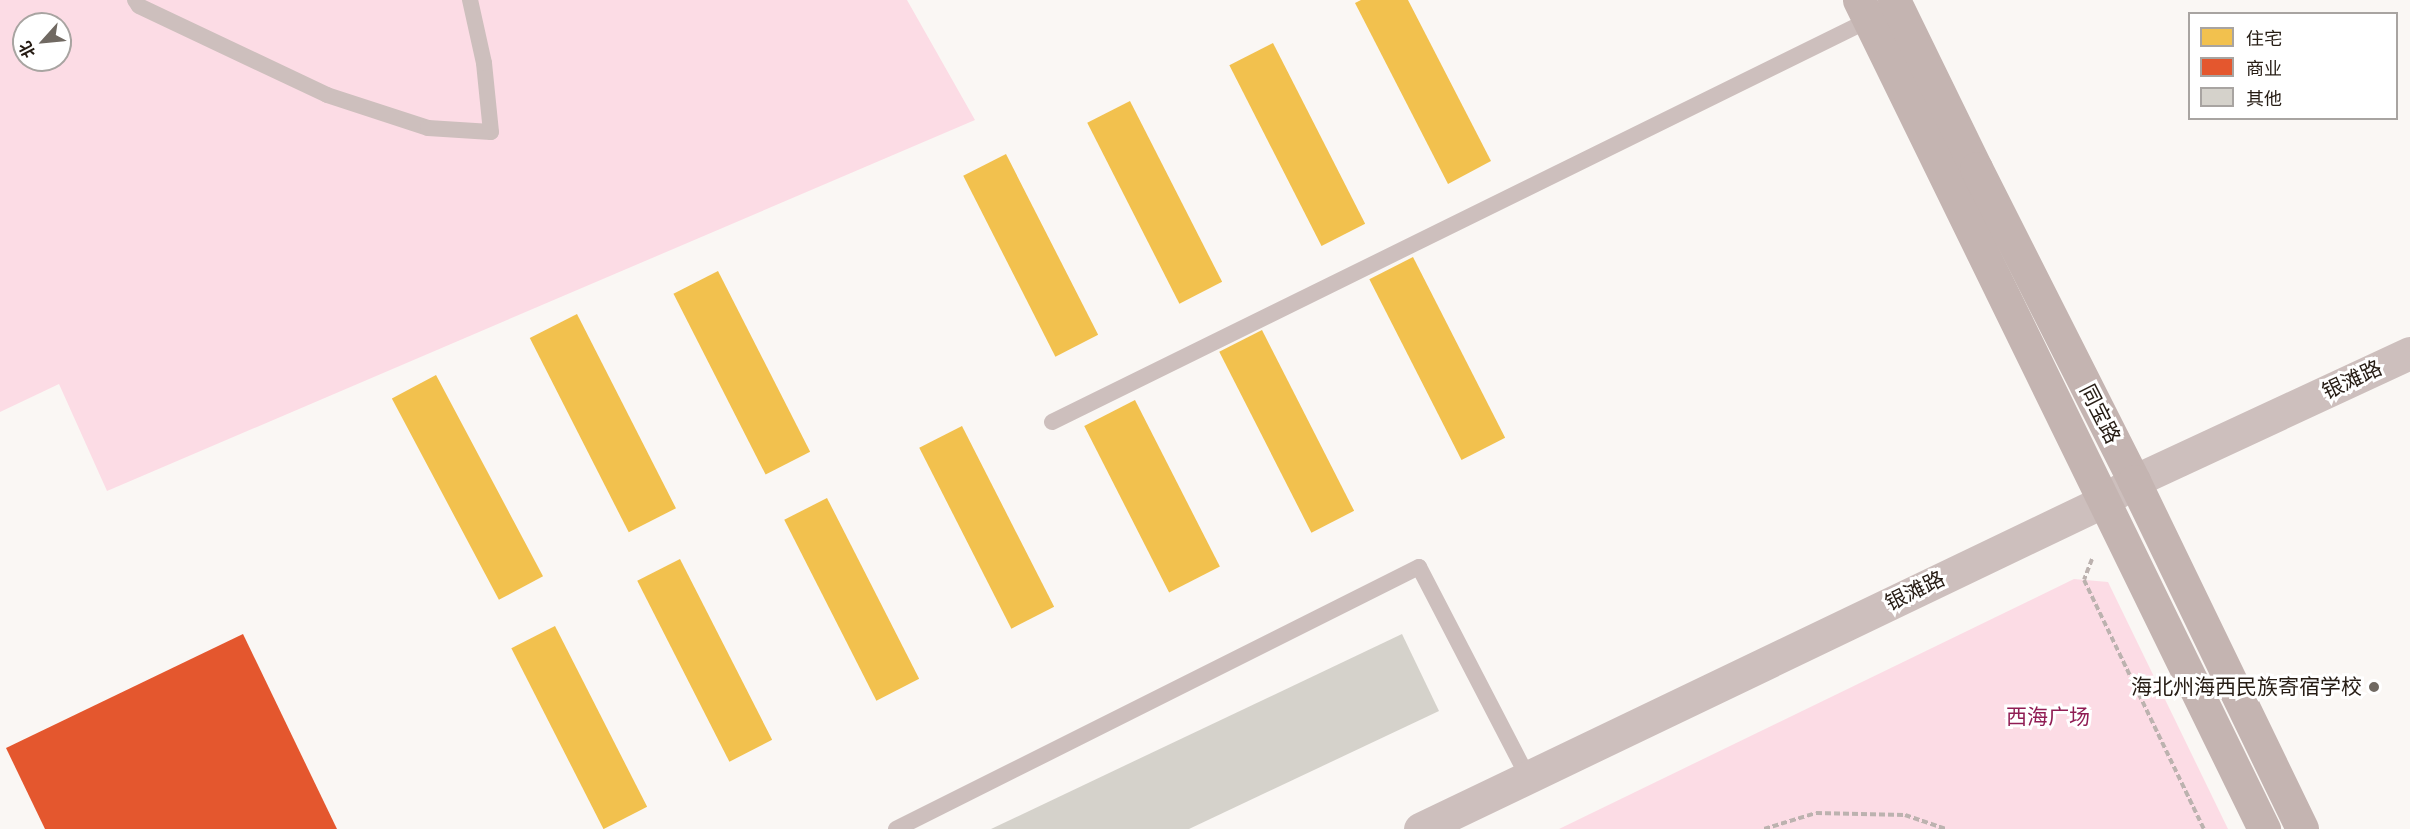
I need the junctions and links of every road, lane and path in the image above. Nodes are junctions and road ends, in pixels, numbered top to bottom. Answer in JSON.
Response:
{"nodes":[{"id":1,"x":135,"y":0,"type":"edge"},
{"id":2,"x":470,"y":0,"type":"edge"},
{"id":3,"x":1894,"y":0,"type":"edge"},
{"id":4,"x":1864,"y":10,"type":"edge"},
{"id":5,"x":2410,"y":353,"type":"edge"},
{"id":6,"x":1052,"y":422,"type":"dead end"},
{"id":7,"x":2134,"y":481,"type":"junction"},
{"id":8,"x":2104,"y":501,"type":"junction"},
{"id":9,"x":2092,"y":559,"type":"dead end"},
{"id":10,"x":1528,"y":777,"type":"junction"},
{"id":11,"x":896,"y":829,"type":"edge"},
{"id":12,"x":1420,"y":829,"type":"edge"},
{"id":13,"x":1764,"y":829,"type":"edge"},
{"id":14,"x":1946,"y":829,"type":"edge"},
{"id":15,"x":2204,"y":829,"type":"edge"},
{"id":16,"x":2264,"y":829,"type":"edge"},
{"id":17,"x":2302,"y":829,"type":"edge"}],
"edges":[{"from":1,"to":2,"type":"lane"},
{"from":3,"to":7,"type":"main road","name":"同宝路"},
{"from":4,"to":6,"type":"lane"},
{"from":4,"to":8,"type":"main road","name":"同宝路"},
{"from":5,"to":7,"type":"street","name":"银滩路"},
{"from":7,"to":8,"type":"street","name":"银滩路"},
{"from":7,"to":17,"type":"main road","name":"同宝路"},
{"from":8,"to":10,"type":"street","name":"银滩路"},
{"from":8,"to":16,"type":"main road","name":"同宝路"},
{"from":9,"to":15,"type":"path"},
{"from":10,"to":11,"type":"lane"},
{"from":10,"to":12,"type":"street","name":"银滩路"},
{"from":13,"to":14,"type":"path"}]}
